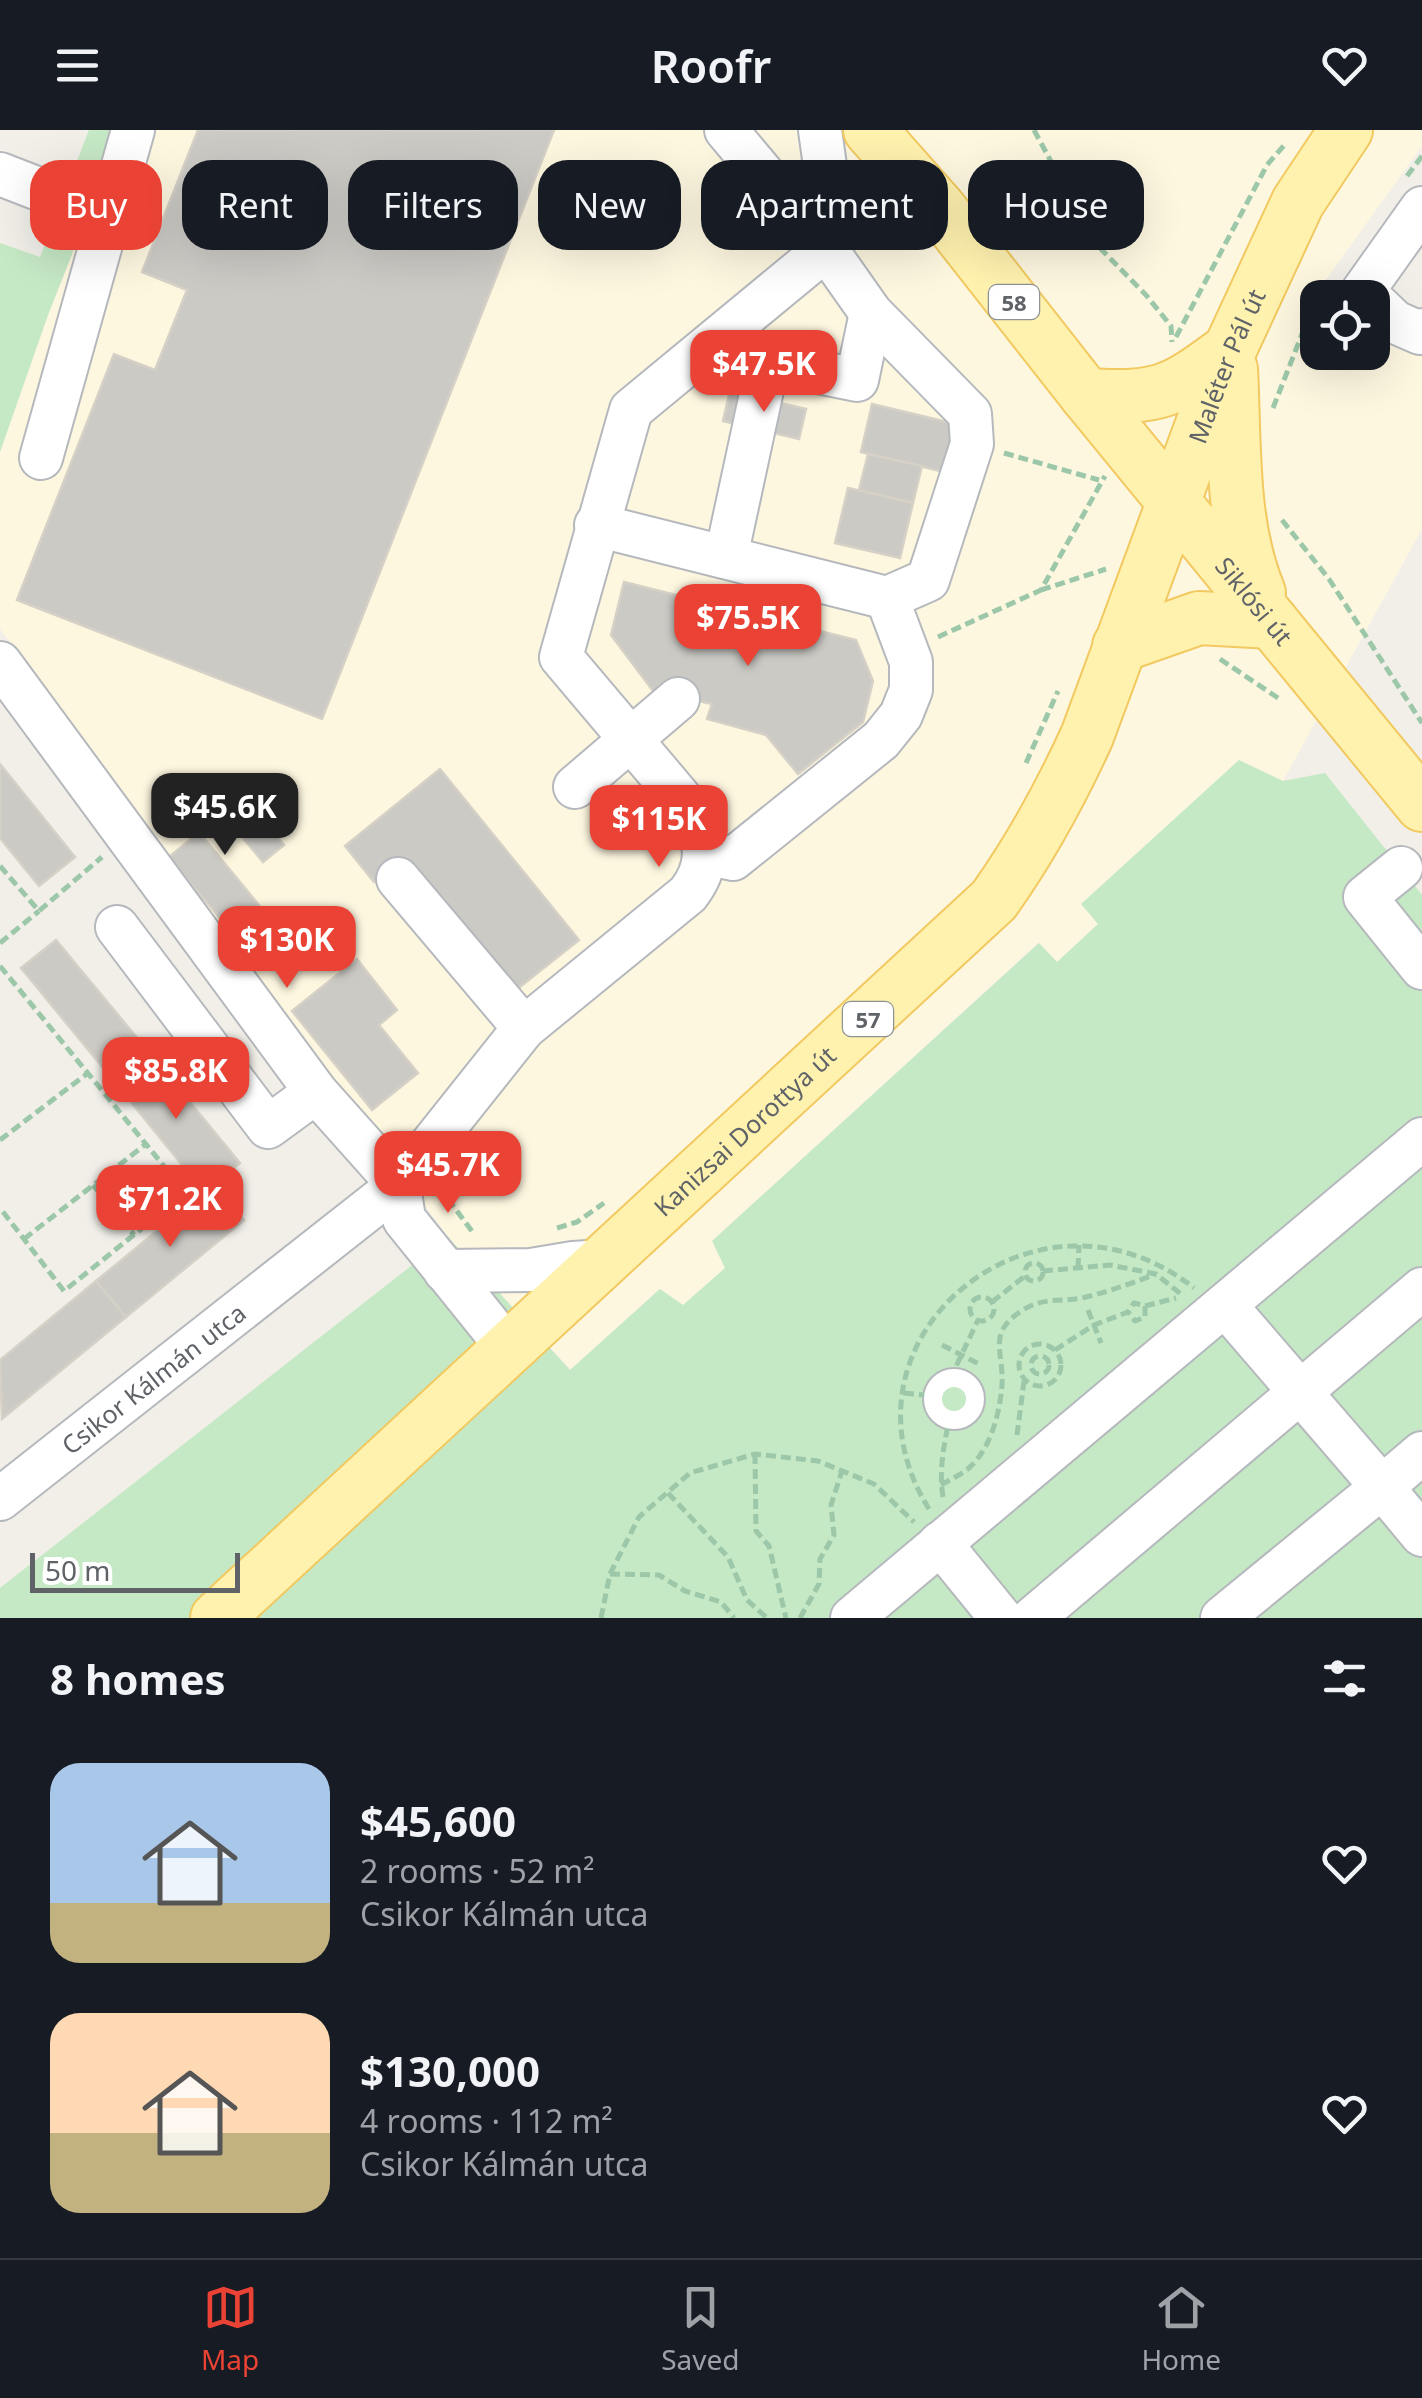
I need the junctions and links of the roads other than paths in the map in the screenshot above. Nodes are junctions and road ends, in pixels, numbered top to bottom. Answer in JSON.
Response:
{"nodes":[{"id":1,"x":133,"y":130,"type":"edge"},
{"id":2,"x":726,"y":130,"type":"edge"},
{"id":3,"x":820,"y":130,"type":"edge"},
{"id":4,"x":870,"y":130,"type":"edge"},
{"id":5,"x":1346,"y":130,"type":"edge"},
{"id":6,"x":751,"y":160,"type":"edge"},
{"id":7,"x":824,"y":160,"type":"edge"},
{"id":8,"x":0,"y":174,"type":"edge"},
{"id":9,"x":30,"y":186,"type":"edge"},
{"id":10,"x":1411,"y":196,"type":"edge"},
{"id":11,"x":825,"y":250,"type":"edge"},
{"id":12,"x":827,"y":250,"type":"edge"},
{"id":13,"x":1370,"y":280,"type":"edge"},
{"id":14,"x":871,"y":313,"type":"junction"},
{"id":15,"x":1390,"y":317,"type":"edge"},
{"id":16,"x":1422,"y":330,"type":"edge"},
{"id":17,"x":1230,"y":348,"type":"junction"},
{"id":18,"x":1086,"y":396,"type":"junction"},
{"id":19,"x":41,"y":458,"type":"dead end"},
{"id":20,"x":1174,"y":504,"type":"junction"},
{"id":21,"x":596,"y":525,"type":"junction"},
{"id":22,"x":726,"y":558,"type":"junction"},
{"id":23,"x":886,"y":598,"type":"junction"},
{"id":24,"x":1272,"y":622,"type":"junction"},
{"id":25,"x":1119,"y":646,"type":"junction"},
{"id":26,"x":0,"y":663,"type":"edge"},
{"id":27,"x":678,"y":698,"type":"dead end"},
{"id":28,"x":631,"y":739,"type":"junction"},
{"id":29,"x":576,"y":787,"type":"dead end"},
{"id":30,"x":1422,"y":805,"type":"edge"},
{"id":31,"x":706,"y":853,"type":"junction"},
{"id":32,"x":1400,"y":868,"type":"dead end"},
{"id":33,"x":398,"y":879,"type":"dead end"},
{"id":34,"x":117,"y":927,"type":"dead end"},
{"id":35,"x":1422,"y":968,"type":"edge"},
{"id":36,"x":524,"y":1028,"type":"junction"},
{"id":37,"x":316,"y":1092,"type":"junction"},
{"id":38,"x":1422,"y":1139,"type":"edge"},
{"id":39,"x":409,"y":1173,"type":"junction"},
{"id":40,"x":604,"y":1262,"type":"junction"},
{"id":41,"x":445,"y":1271,"type":"junction"},
{"id":42,"x":1422,"y":1289,"type":"edge"},
{"id":43,"x":1220,"y":1309,"type":"junction"},
{"id":44,"x":508,"y":1348,"type":"junction"},
{"id":45,"x":1300,"y":1392,"type":"junction"},
{"id":46,"x":1422,"y":1454,"type":"edge"},
{"id":47,"x":1382,"y":1487,"type":"junction"},
{"id":48,"x":0,"y":1499,"type":"edge"},
{"id":49,"x":1422,"y":1535,"type":"edge"},
{"id":50,"x":941,"y":1537,"type":"junction"},
{"id":51,"x":218,"y":1618,"type":"edge"},
{"id":52,"x":852,"y":1618,"type":"edge"},
{"id":53,"x":1002,"y":1618,"type":"edge"},
{"id":54,"x":1034,"y":1618,"type":"edge"},
{"id":55,"x":1222,"y":1618,"type":"edge"}],
"edges":[{"from":1,"to":19,"type":"street"},
{"from":2,"to":6,"type":"street"},
{"from":3,"to":7,"type":"street"},
{"from":4,"to":18,"type":"main road","number":"58"},
{"from":5,"to":17,"type":"main road","name":"Maléter Pál út","number":"57"},
{"from":8,"to":9,"type":"street"},
{"from":10,"to":13,"type":"street"},
{"from":11,"to":21,"type":"street"},
{"from":12,"to":14,"type":"street"},
{"from":14,"to":22,"type":"street"},
{"from":14,"to":23,"type":"street"},
{"from":15,"to":16,"type":"street"},
{"from":17,"to":18,"type":"main road"},
{"from":17,"to":20,"type":"main road","name":"Maléter Pál út","number":"57"},
{"from":17,"to":24,"type":"main road"},
{"from":18,"to":20,"type":"main road","name":"Siklósi út","number":"58"},
{"from":20,"to":24,"type":"main road","name":"Siklósi út","number":"58"},
{"from":20,"to":25,"type":"main road","name":"Kanizsai Dorottya út","number":"57"},
{"from":21,"to":22,"type":"street"},
{"from":21,"to":28,"type":"street"},
{"from":22,"to":23,"type":"street"},
{"from":23,"to":31,"type":"street"},
{"from":24,"to":25,"type":"main road"},
{"from":24,"to":30,"type":"main road","name":"Siklósi út","number":"58"},
{"from":25,"to":40,"type":"main road","name":"Kanizsai Dorottya út","number":"57"},
{"from":26,"to":37,"type":"street"},
{"from":27,"to":28,"type":"street"},
{"from":28,"to":29,"type":"street"},
{"from":28,"to":31,"type":"street"},
{"from":31,"to":36,"type":"street","name":"Csikor Kálmán utca"},
{"from":32,"to":35,"type":"street"},
{"from":33,"to":36,"type":"street"},
{"from":34,"to":37,"type":"street"},
{"from":36,"to":39,"type":"street","name":"Csikor Kálmán utca"},
{"from":37,"to":39,"type":"street"},
{"from":38,"to":43,"type":"street"},
{"from":39,"to":41,"type":"street"},
{"from":39,"to":48,"type":"street","name":"Csikor Kálmán utca"},
{"from":40,"to":41,"type":"street"},
{"from":40,"to":44,"type":"main road","name":"Kanizsai Dorottya út","number":"57"},
{"from":41,"to":44,"type":"street"},
{"from":42,"to":45,"type":"street"},
{"from":43,"to":45,"type":"street"},
{"from":43,"to":50,"type":"street"},
{"from":44,"to":51,"type":"main road","name":"Kanizsai Dorottya út","number":"57"},
{"from":45,"to":47,"type":"street"},
{"from":45,"to":54,"type":"street"},
{"from":46,"to":47,"type":"street"},
{"from":47,"to":49,"type":"street"},
{"from":47,"to":55,"type":"street"},
{"from":50,"to":52,"type":"street"},
{"from":50,"to":53,"type":"street"}]}
